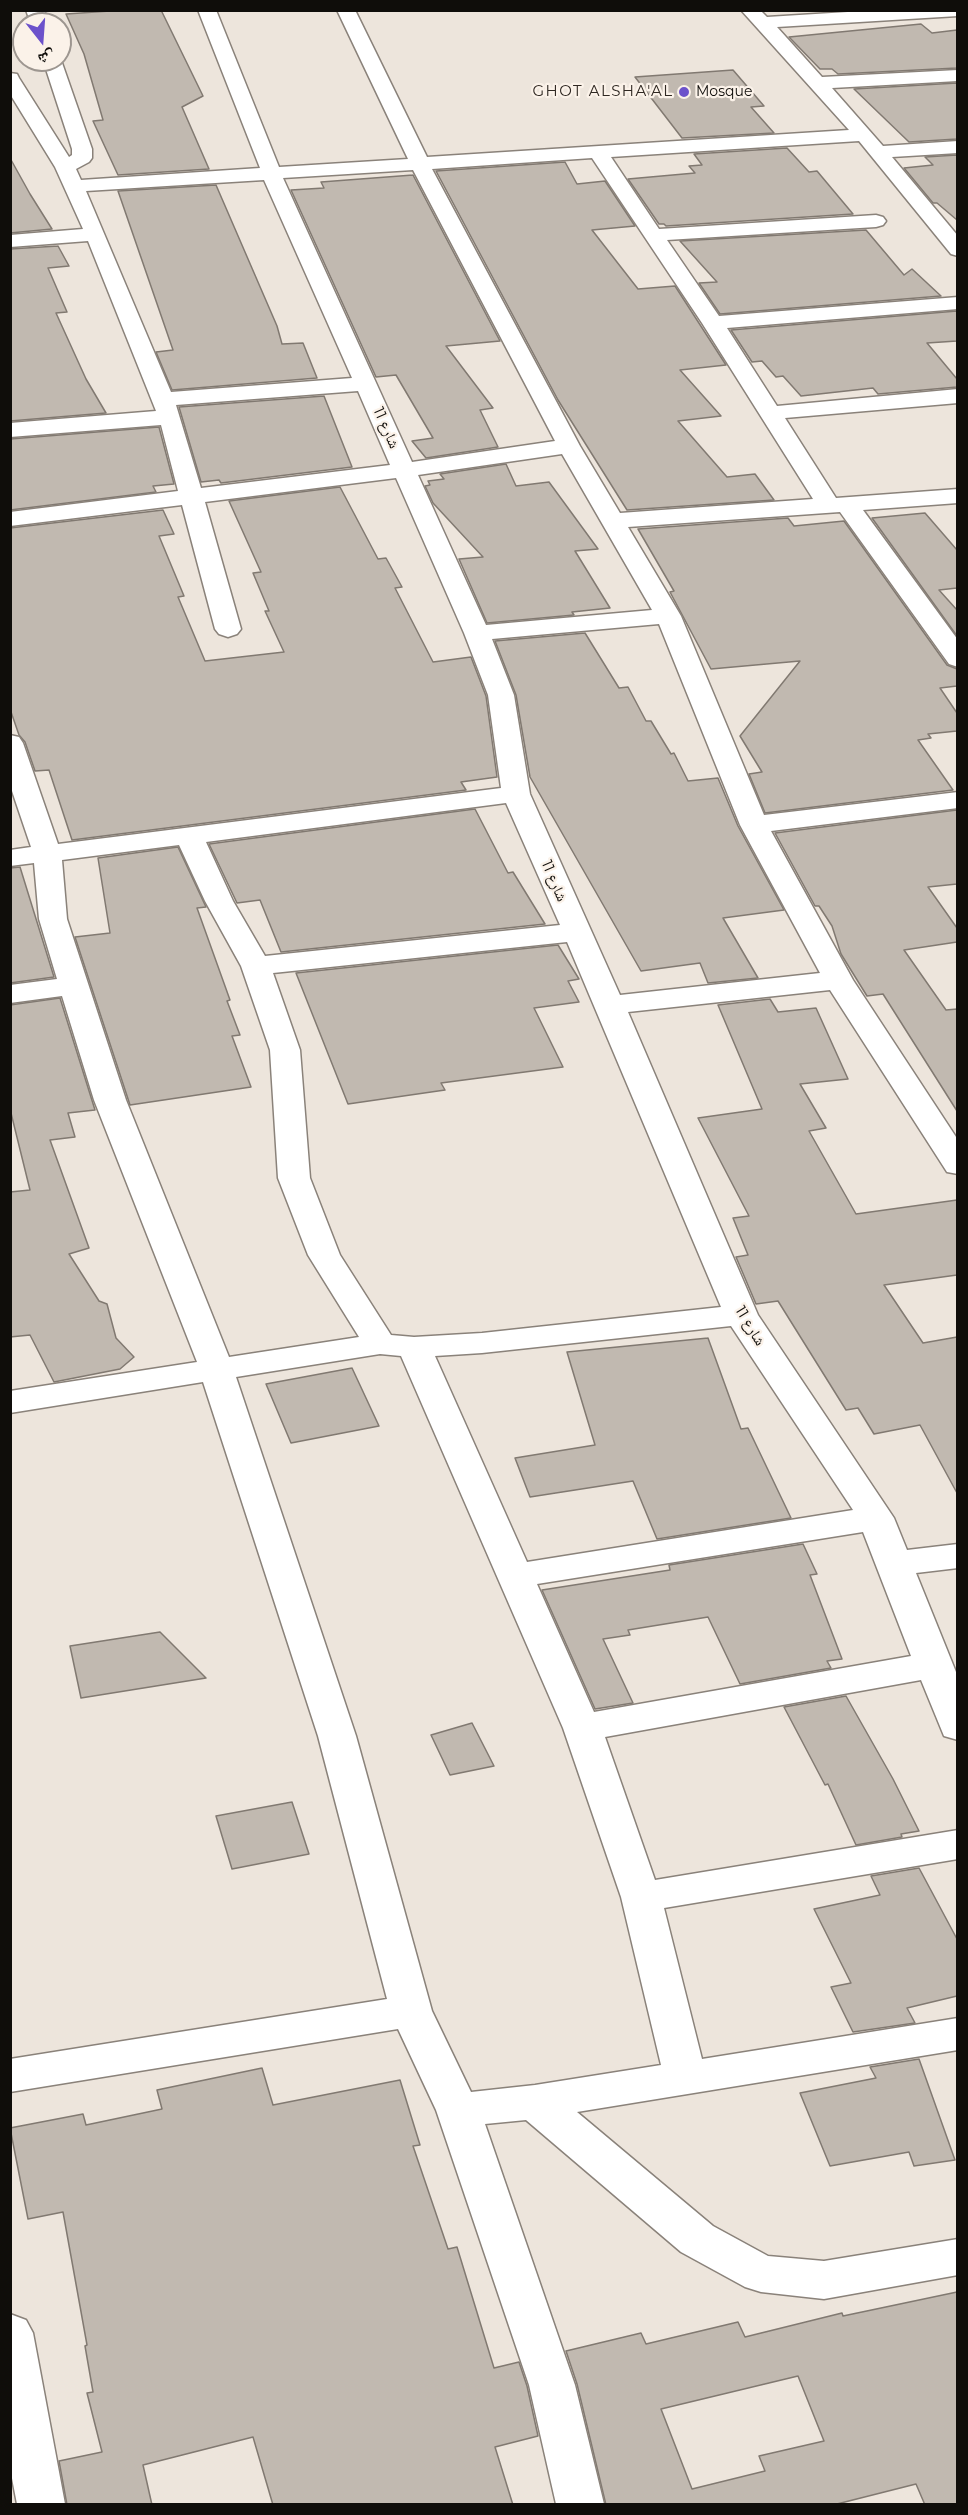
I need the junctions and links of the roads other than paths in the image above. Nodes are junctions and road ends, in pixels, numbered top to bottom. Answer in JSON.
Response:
{"nodes":[{"id":1,"x":207,"y":10,"type":"edge"},
{"id":2,"x":346,"y":10,"type":"edge"},
{"id":3,"x":957,"y":11,"type":"edge"},
{"id":4,"x":756,"y":17,"type":"edge"},
{"id":5,"x":56,"y":72,"type":"edge"},
{"id":6,"x":957,"y":75,"type":"edge"},
{"id":7,"x":11,"y":81,"type":"edge"},
{"id":8,"x":818,"y":83,"type":"junction"},
{"id":9,"x":864,"y":135,"type":"junction"},
{"id":10,"x":957,"y":147,"type":"edge"},
{"id":11,"x":879,"y":152,"type":"junction"},
{"id":12,"x":598,"y":153,"type":"junction"},
{"id":13,"x":420,"y":164,"type":"junction"},
{"id":14,"x":272,"y":175,"type":"junction"},
{"id":15,"x":69,"y":177,"type":"junction"},
{"id":16,"x":876,"y":221,"type":"dead end"},
{"id":17,"x":957,"y":224,"type":"edge"},
{"id":18,"x":936,"y":225,"type":"junction"},
{"id":19,"x":95,"y":234,"type":"junction"},
{"id":20,"x":655,"y":235,"type":"junction"},
{"id":21,"x":10,"y":241,"type":"edge"},
{"id":22,"x":957,"y":250,"type":"edge"},
{"id":23,"x":957,"y":303,"type":"edge"},
{"id":24,"x":712,"y":323,"type":"junction"},
{"id":25,"x":366,"y":384,"type":"junction"},
{"id":26,"x":957,"y":396,"type":"edge"},
{"id":27,"x":166,"y":408,"type":"junction"},
{"id":28,"x":770,"y":413,"type":"junction"},
{"id":29,"x":11,"y":430,"type":"edge"},
{"id":30,"x":569,"y":446,"type":"junction"},
{"id":31,"x":405,"y":470,"type":"junction"},
{"id":32,"x":957,"y":496,"type":"edge"},
{"id":33,"x":193,"y":497,"type":"junction"},
{"id":34,"x":838,"y":505,"type":"junction"},
{"id":35,"x":10,"y":519,"type":"edge"},
{"id":36,"x":613,"y":521,"type":"junction"},
{"id":37,"x":668,"y":616,"type":"junction"},
{"id":38,"x":228,"y":629,"type":"dead end"},
{"id":39,"x":477,"y":633,"type":"junction"},
{"id":40,"x":957,"y":659,"type":"edge"},
{"id":41,"x":10,"y":743,"type":"edge"},
{"id":42,"x":516,"y":794,"type":"junction"},
{"id":43,"x":957,"y":800,"type":"edge"},
{"id":44,"x":754,"y":825,"type":"junction"},
{"id":45,"x":189,"y":836,"type":"junction"},
{"id":46,"x":47,"y":853,"type":"junction"},
{"id":47,"x":10,"y":858,"type":"edge"},
{"id":48,"x":576,"y":932,"type":"junction"},
{"id":49,"x":256,"y":966,"type":"junction"},
{"id":50,"x":838,"y":980,"type":"junction"},
{"id":51,"x":74,"y":986,"type":"junction"},
{"id":52,"x":10,"y":994,"type":"edge"},
{"id":53,"x":610,"y":1005,"type":"junction"},
{"id":54,"x":957,"y":1165,"type":"edge"},
{"id":55,"x":741,"y":1316,"type":"junction"},
{"id":56,"x":380,"y":1344,"type":"junction"},
{"id":57,"x":414,"y":1347,"type":"junction"},
{"id":58,"x":216,"y":1368,"type":"junction"},
{"id":59,"x":10,"y":1401,"type":"edge"},
{"id":60,"x":876,"y":1518,"type":"junction"},
{"id":61,"x":957,"y":1556,"type":"edge"},
{"id":62,"x":894,"y":1563,"type":"junction"},
{"id":63,"x":514,"y":1576,"type":"junction"},
{"id":64,"x":933,"y":1665,"type":"junction"},
{"id":65,"x":957,"y":1727,"type":"edge"},
{"id":66,"x":582,"y":1728,"type":"junction"},
{"id":67,"x":957,"y":1844,"type":"edge"},
{"id":68,"x":640,"y":1897,"type":"junction"},
{"id":69,"x":411,"y":2011,"type":"junction"},
{"id":70,"x":957,"y":2034,"type":"edge"},
{"id":71,"x":10,"y":2076,"type":"edge"},
{"id":72,"x":685,"y":2077,"type":"junction"},
{"id":73,"x":535,"y":2102,"type":"junction"},
{"id":74,"x":458,"y":2110,"type":"junction"},
{"id":75,"x":957,"y":2257,"type":"edge"},
{"id":76,"x":10,"y":2333,"type":"edge"},
{"id":77,"x":41,"y":2505,"type":"edge"},
{"id":78,"x":580,"y":2505,"type":"edge"}],
"edges":[{"from":1,"to":14,"type":"street","name":"شارع 11"},
{"from":2,"to":13,"type":"street"},
{"from":3,"to":4,"type":"street"},
{"from":4,"to":8,"type":"street"},
{"from":5,"to":15,"type":"street"},
{"from":6,"to":8,"type":"street"},
{"from":7,"to":15,"type":"street"},
{"from":8,"to":9,"type":"street"},
{"from":9,"to":11,"type":"street"},
{"from":9,"to":12,"type":"street"},
{"from":10,"to":11,"type":"street"},
{"from":11,"to":18,"type":"street"},
{"from":12,"to":13,"type":"street"},
{"from":12,"to":20,"type":"street"},
{"from":13,"to":14,"type":"street"},
{"from":13,"to":30,"type":"street"},
{"from":14,"to":15,"type":"street"},
{"from":14,"to":25,"type":"street","name":"شارع 11"},
{"from":15,"to":19,"type":"street"},
{"from":16,"to":20,"type":"street"},
{"from":17,"to":18,"type":"street"},
{"from":18,"to":22,"type":"street"},
{"from":19,"to":21,"type":"street"},
{"from":19,"to":27,"type":"street"},
{"from":20,"to":24,"type":"street"},
{"from":23,"to":24,"type":"street"},
{"from":24,"to":28,"type":"street"},
{"from":25,"to":27,"type":"street"},
{"from":25,"to":31,"type":"street","name":"شارع 11"},
{"from":26,"to":28,"type":"street"},
{"from":27,"to":29,"type":"street"},
{"from":27,"to":33,"type":"street"},
{"from":28,"to":34,"type":"street"},
{"from":30,"to":31,"type":"street"},
{"from":30,"to":36,"type":"street"},
{"from":31,"to":33,"type":"street"},
{"from":31,"to":39,"type":"street","name":"شارع 11"},
{"from":32,"to":34,"type":"street"},
{"from":33,"to":35,"type":"street"},
{"from":33,"to":38,"type":"street"},
{"from":34,"to":36,"type":"street"},
{"from":34,"to":40,"type":"street"},
{"from":36,"to":37,"type":"street"},
{"from":37,"to":39,"type":"street"},
{"from":37,"to":44,"type":"street"},
{"from":39,"to":42,"type":"street","name":"شارع 11"},
{"from":41,"to":46,"type":"street"},
{"from":42,"to":45,"type":"street"},
{"from":42,"to":48,"type":"street","name":"شارع 11"},
{"from":43,"to":44,"type":"street"},
{"from":44,"to":50,"type":"street"},
{"from":45,"to":46,"type":"street"},
{"from":45,"to":49,"type":"street"},
{"from":46,"to":47,"type":"street"},
{"from":46,"to":51,"type":"street"},
{"from":48,"to":49,"type":"street"},
{"from":48,"to":53,"type":"street","name":"شارع 11"},
{"from":49,"to":56,"type":"street"},
{"from":50,"to":53,"type":"street"},
{"from":50,"to":54,"type":"street"},
{"from":51,"to":52,"type":"street"},
{"from":51,"to":58,"type":"street"},
{"from":53,"to":55,"type":"street","name":"شارع 11"},
{"from":55,"to":57,"type":"street"},
{"from":55,"to":60,"type":"street","name":"شارع 11"},
{"from":56,"to":57,"type":"street"},
{"from":56,"to":58,"type":"street"},
{"from":57,"to":63,"type":"street"},
{"from":58,"to":59,"type":"street"},
{"from":58,"to":69,"type":"street"},
{"from":60,"to":62,"type":"street","name":"شارع 11"},
{"from":60,"to":63,"type":"street"},
{"from":61,"to":62,"type":"street"},
{"from":62,"to":64,"type":"street","name":"شارع 11"},
{"from":63,"to":66,"type":"street"},
{"from":64,"to":65,"type":"street","name":"شارع 11"},
{"from":64,"to":66,"type":"street"},
{"from":66,"to":68,"type":"street"},
{"from":67,"to":68,"type":"street"},
{"from":68,"to":72,"type":"street"},
{"from":69,"to":71,"type":"street"},
{"from":69,"to":74,"type":"street"},
{"from":70,"to":72,"type":"street"},
{"from":72,"to":73,"type":"street"},
{"from":73,"to":74,"type":"street"},
{"from":73,"to":75,"type":"street"},
{"from":74,"to":78,"type":"street"},
{"from":76,"to":77,"type":"street"}]}
